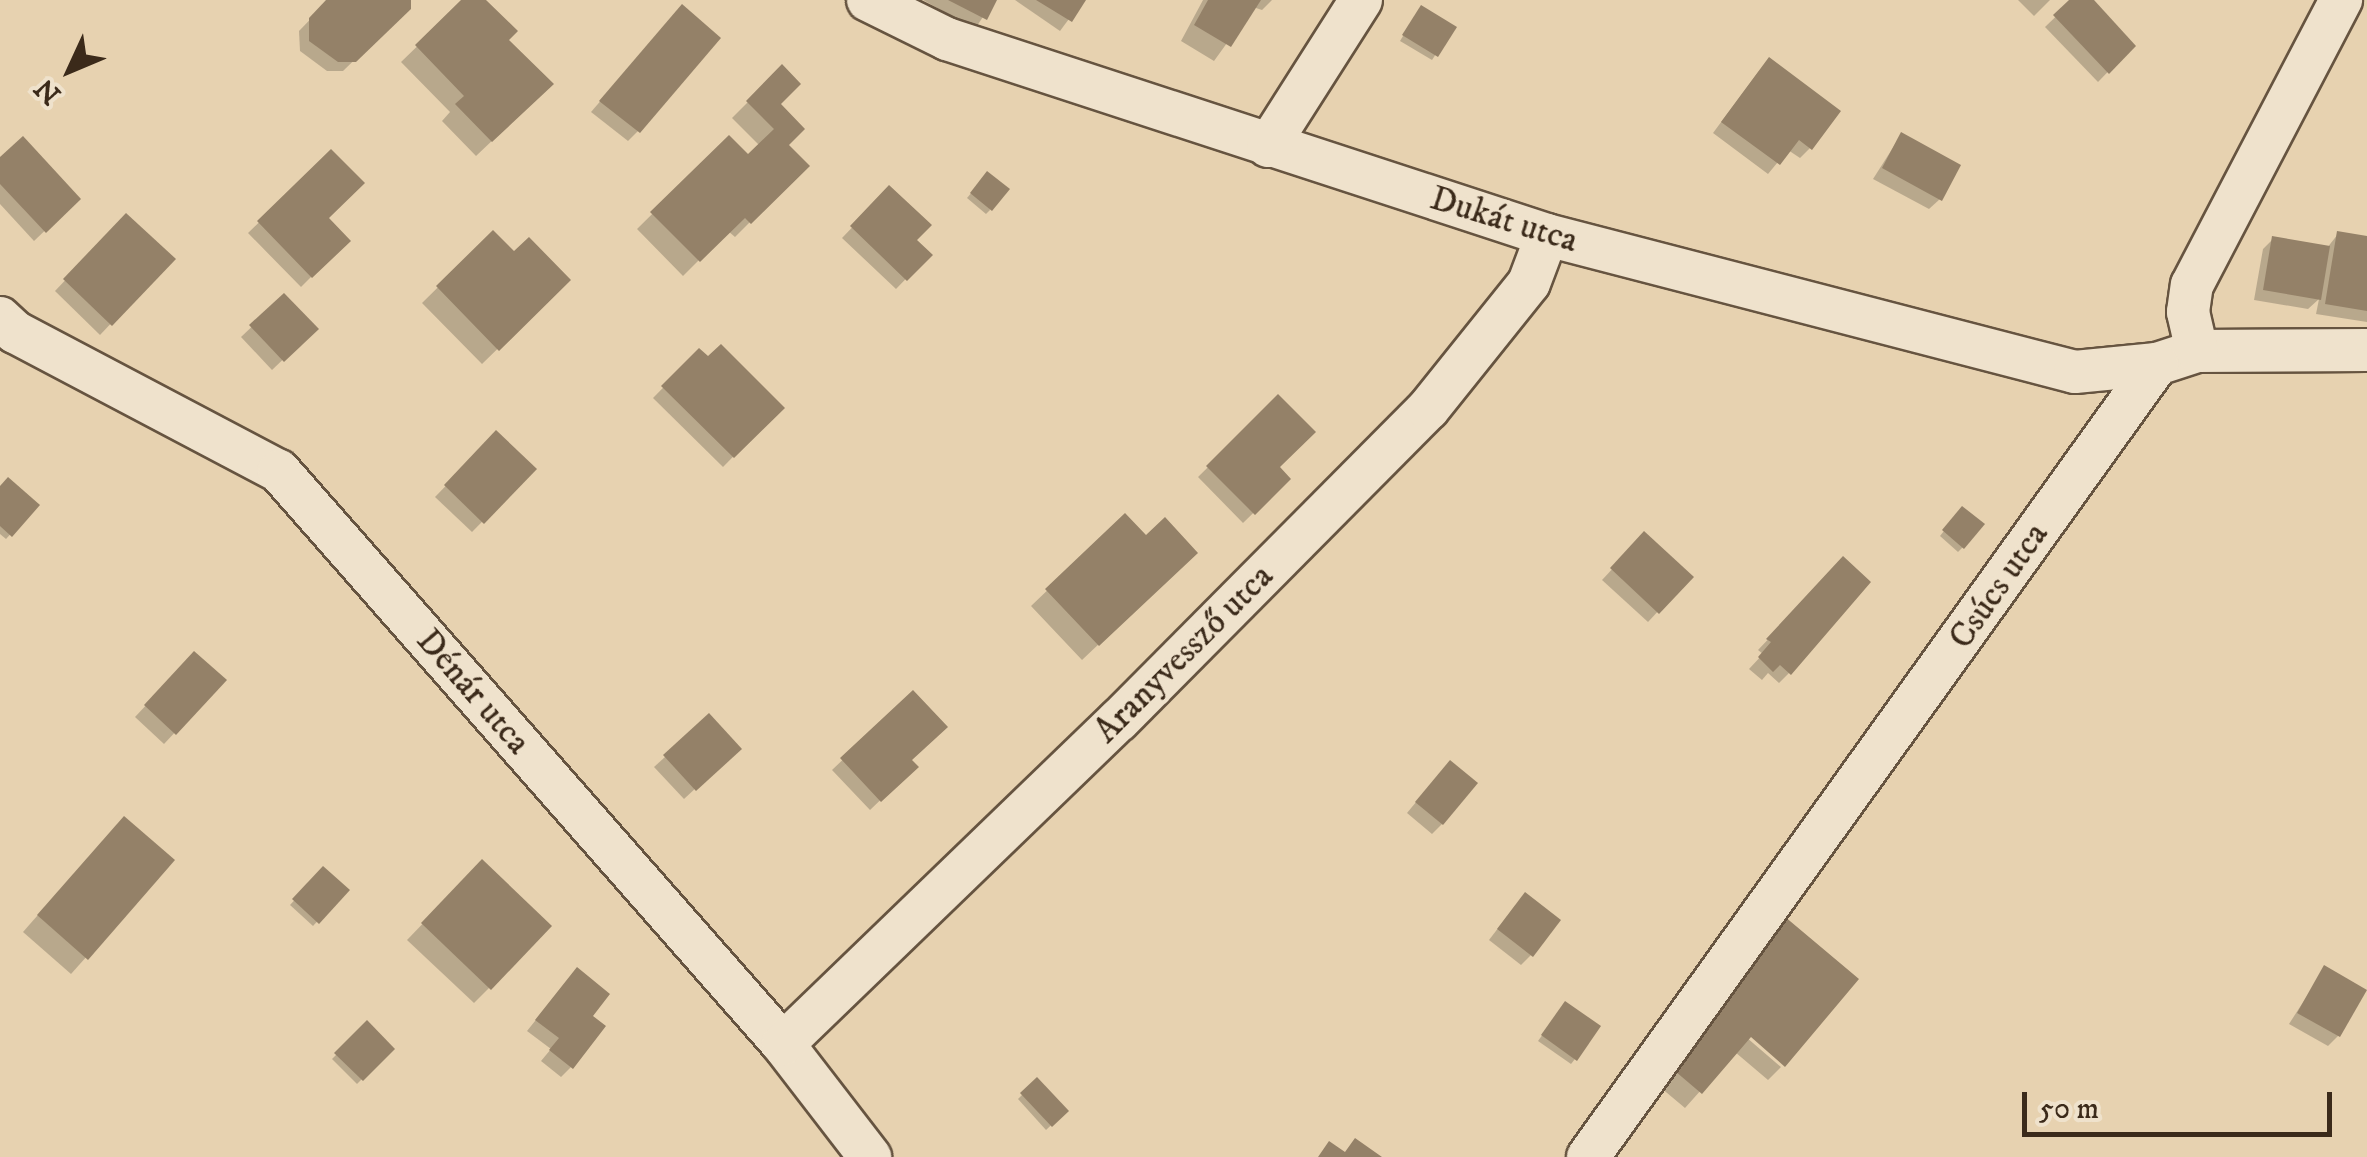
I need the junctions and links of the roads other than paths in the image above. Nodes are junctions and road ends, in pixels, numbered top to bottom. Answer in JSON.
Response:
{"nodes":[{"id":1,"x":868,"y":0,"type":"edge"},
{"id":2,"x":1360,"y":0,"type":"edge"},
{"id":3,"x":2341,"y":0,"type":"edge"},
{"id":4,"x":1268,"y":146,"type":"junction"},
{"id":5,"x":1546,"y":235,"type":"junction"},
{"id":6,"x":0,"y":318,"type":"edge"},
{"id":7,"x":2197,"y":350,"type":"junction"},
{"id":8,"x":2367,"y":350,"type":"edge"},
{"id":9,"x":2157,"y":364,"type":"junction"},
{"id":10,"x":783,"y":1044,"type":"junction"},
{"id":11,"x":870,"y":1157,"type":"edge"},
{"id":12,"x":1588,"y":1157,"type":"edge"}],
"edges":[{"from":1,"to":4,"type":"street","name":"Dukát utca"},
{"from":2,"to":4,"type":"street"},
{"from":3,"to":7,"type":"street"},
{"from":4,"to":5,"type":"street","name":"Dukát utca"},
{"from":5,"to":9,"type":"street","name":"Dukát utca"},
{"from":5,"to":10,"type":"street","name":"Aranyvessző utca"},
{"from":6,"to":10,"type":"street","name":"Dénár utca"},
{"from":7,"to":8,"type":"street"},
{"from":7,"to":9,"type":"street"},
{"from":9,"to":12,"type":"street","name":"Csúcs utca"},
{"from":10,"to":11,"type":"street","name":"Dénár utca"}]}
